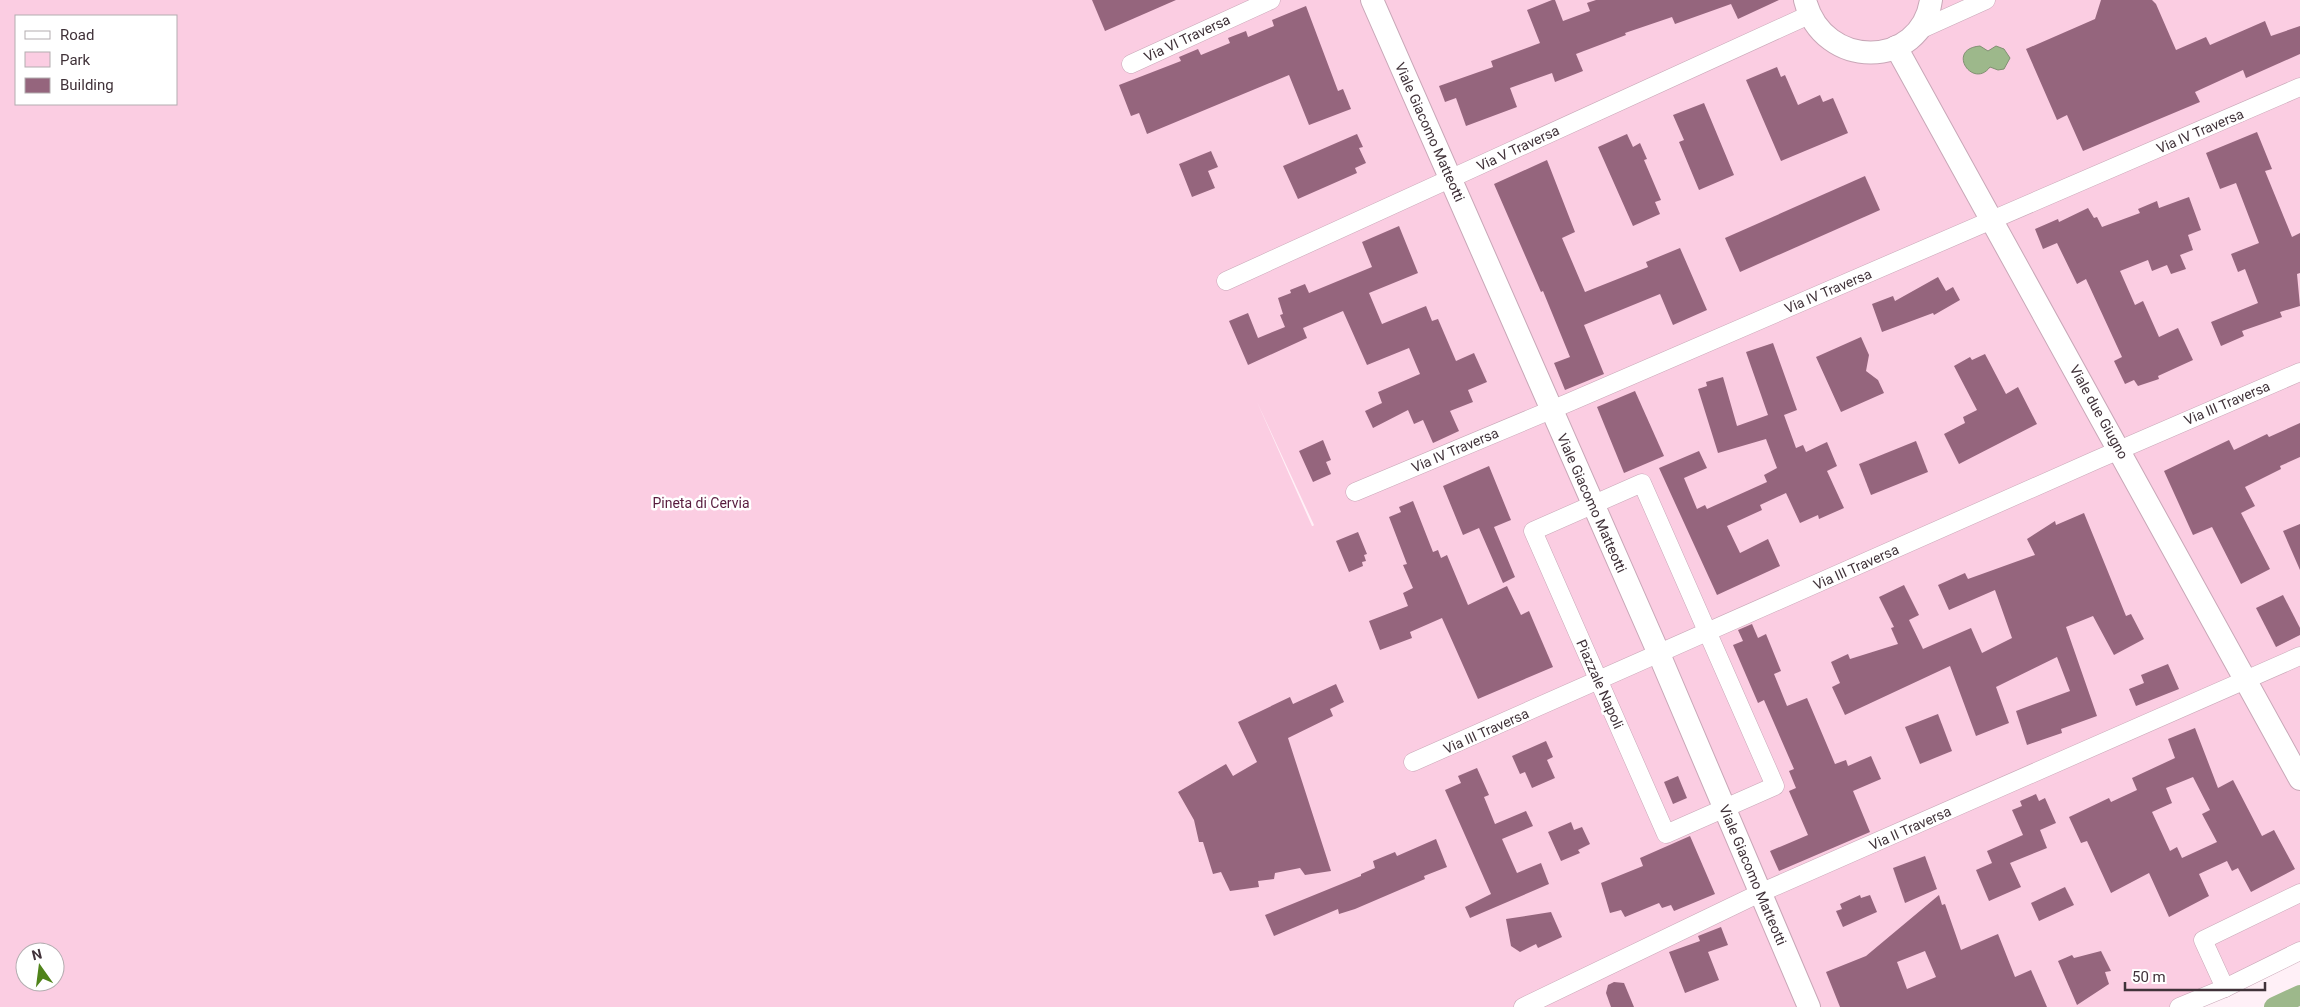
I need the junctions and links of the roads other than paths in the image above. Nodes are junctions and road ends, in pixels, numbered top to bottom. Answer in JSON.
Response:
{"nodes":[{"id":1,"x":1271,"y":0,"type":"edge"},
{"id":2,"x":1372,"y":0,"type":"edge"},
{"id":3,"x":1930,"y":0,"type":"edge"},
{"id":4,"x":1986,"y":0,"type":"edge"},
{"id":5,"x":1807,"y":7,"type":"edge"},
{"id":6,"x":1915,"y":32,"type":"junction"},
{"id":7,"x":1896,"y":47,"type":"junction"},
{"id":8,"x":1131,"y":64,"type":"dead end"},
{"id":9,"x":2300,"y":88,"type":"edge"},
{"id":10,"x":1451,"y":179,"type":"junction"},
{"id":11,"x":1991,"y":221,"type":"junction"},
{"id":12,"x":1226,"y":281,"type":"dead end"},
{"id":13,"x":2300,"y":372,"type":"edge"},
{"id":14,"x":1552,"y":410,"type":"junction"},
{"id":15,"x":2120,"y":450,"type":"junction"},
{"id":16,"x":1355,"y":492,"type":"dead end"},
{"id":17,"x":1592,"y":505,"type":"junction"},
{"id":18,"x":1708,"y":633,"type":"junction"},
{"id":19,"x":1659,"y":654,"type":"junction"},
{"id":20,"x":2300,"y":656,"type":"edge"},
{"id":21,"x":2244,"y":680,"type":"junction"},
{"id":22,"x":1599,"y":682,"type":"junction"},
{"id":23,"x":1414,"y":762,"type":"dead end"},
{"id":24,"x":2300,"y":779,"type":"edge"},
{"id":25,"x":1725,"y":808,"type":"junction"},
{"id":26,"x":1760,"y":893,"type":"junction"},
{"id":27,"x":2300,"y":893,"type":"edge"},
{"id":28,"x":2300,"y":951,"type":"edge"},
{"id":29,"x":2225,"y":988,"type":"junction"},
{"id":30,"x":1524,"y":1007,"type":"edge"},
{"id":31,"x":1810,"y":1007,"type":"edge"},
{"id":32,"x":2179,"y":1007,"type":"edge"}],
"edges":[{"from":1,"to":8,"type":"street","name":"Via VI Traversa"},
{"from":2,"to":10,"type":"street","name":"Viale Giacomo Matteotti"},
{"from":3,"to":6,"type":"street"},
{"from":4,"to":6,"type":"street"},
{"from":5,"to":7,"type":"street"},
{"from":5,"to":10,"type":"street","name":"Via V Traversa"},
{"from":6,"to":7,"type":"street"},
{"from":7,"to":11,"type":"street","name":"Viale due Giugno"},
{"from":9,"to":11,"type":"street","name":"Via IV Traversa"},
{"from":10,"to":12,"type":"street","name":"Via V Traversa"},
{"from":10,"to":14,"type":"street","name":"Viale Giacomo Matteotti"},
{"from":11,"to":14,"type":"street","name":"Via IV Traversa"},
{"from":11,"to":15,"type":"street","name":"Viale due Giugno"},
{"from":13,"to":15,"type":"street","name":"Via III Traversa"},
{"from":14,"to":16,"type":"street","name":"Via IV Traversa"},
{"from":14,"to":17,"type":"street","name":"Viale Giacomo Matteotti"},
{"from":15,"to":18,"type":"street","name":"Via III Traversa"},
{"from":15,"to":21,"type":"street","name":"Viale due Giugno"},
{"from":17,"to":18,"type":"street","name":"Piazzale Napoli"},
{"from":17,"to":19,"type":"street","name":"Viale Giacomo Matteotti"},
{"from":17,"to":22,"type":"street","name":"Piazzale Napoli"},
{"from":18,"to":19,"type":"street","name":"Via III Traversa"},
{"from":18,"to":25,"type":"street","name":"Piazzale Napoli"},
{"from":19,"to":22,"type":"street","name":"Via III Traversa"},
{"from":19,"to":25,"type":"street","name":"Viale Giacomo Matteotti"},
{"from":20,"to":21,"type":"street","name":"Via II Traversa"},
{"from":21,"to":24,"type":"street","name":"Viale due Giugno"},
{"from":21,"to":26,"type":"street","name":"Via II Traversa"},
{"from":22,"to":23,"type":"street","name":"Via III Traversa"},
{"from":22,"to":25,"type":"street","name":"Piazzale Napoli"},
{"from":25,"to":26,"type":"street","name":"Viale Giacomo Matteotti"},
{"from":26,"to":30,"type":"street","name":"Via II Traversa"},
{"from":26,"to":31,"type":"street","name":"Viale Giacomo Matteotti"},
{"from":27,"to":29,"type":"street"},
{"from":28,"to":29,"type":"street"},
{"from":29,"to":32,"type":"street"}]}
